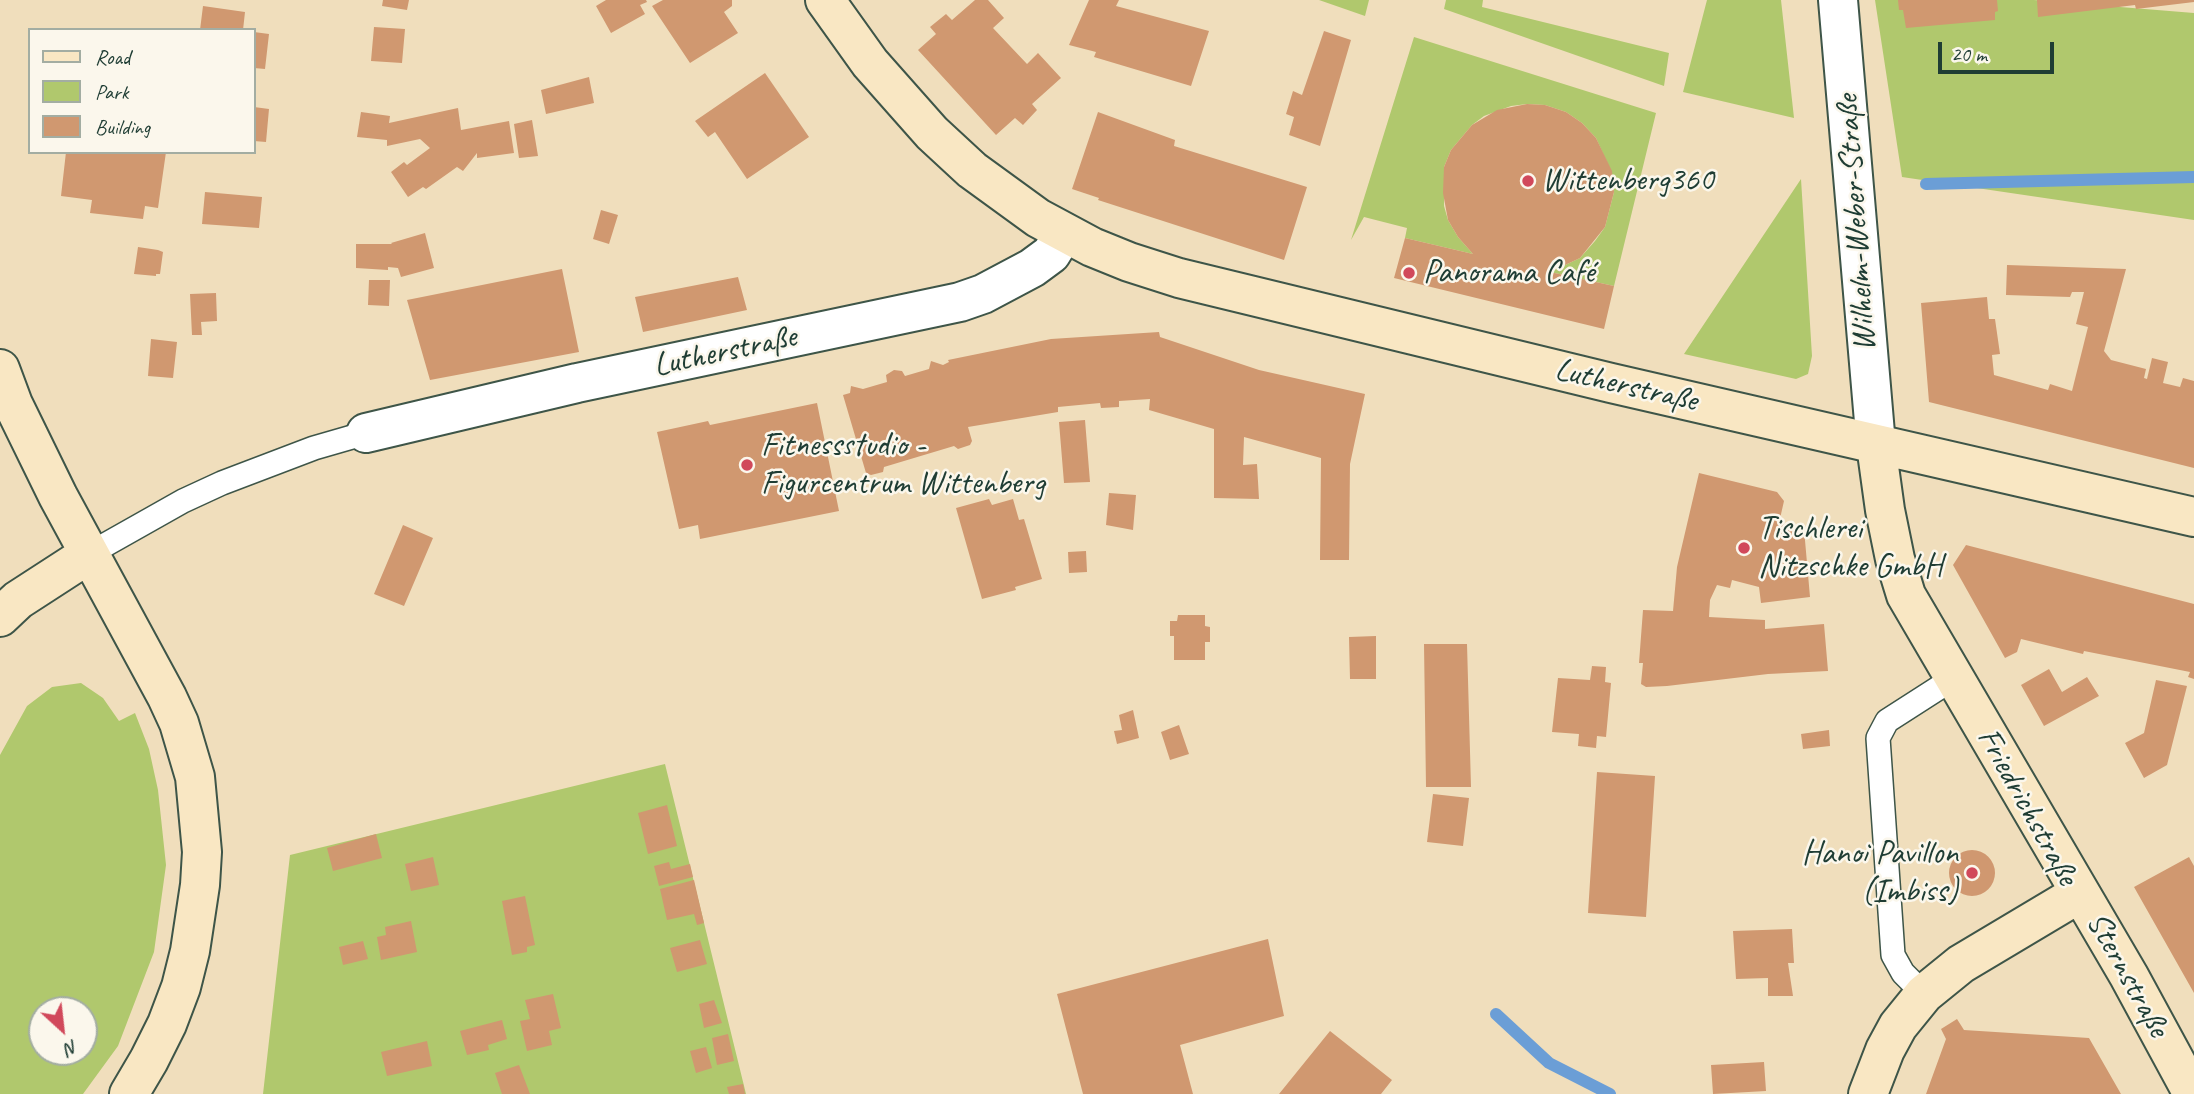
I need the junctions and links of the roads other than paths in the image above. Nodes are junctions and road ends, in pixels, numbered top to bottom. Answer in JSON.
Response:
{"nodes":[{"id":1,"x":825,"y":0,"type":"edge"},
{"id":2,"x":1838,"y":0,"type":"edge"},
{"id":3,"x":1064,"y":233,"type":"junction"},
{"id":4,"x":0,"y":369,"type":"edge"},
{"id":5,"x":366,"y":433,"type":"joint"},
{"id":6,"x":1876,"y":445,"type":"junction"},
{"id":7,"x":2194,"y":517,"type":"edge"},
{"id":8,"x":89,"y":554,"type":"junction"},
{"id":9,"x":0,"y":617,"type":"edge"},
{"id":10,"x":1954,"y":678,"type":"junction"},
{"id":11,"x":2080,"y":893,"type":"junction"},
{"id":12,"x":1924,"y":994,"type":"junction"},
{"id":13,"x":129,"y":1094,"type":"edge"},
{"id":14,"x":1868,"y":1094,"type":"edge"},
{"id":15,"x":2193,"y":1094,"type":"edge"}],
"edges":[{"from":1,"to":3,"type":"street","name":"Lutherstraße"},
{"from":2,"to":6,"type":"street","name":"Wilhelm-Weber-Straße"},
{"from":3,"to":5,"type":"street","name":"Lutherstraße"},
{"from":3,"to":6,"type":"street","name":"Lutherstraße"},
{"from":4,"to":8,"type":"street"},
{"from":5,"to":8,"type":"lane"},
{"from":6,"to":7,"type":"street","name":"Lutherstraße"},
{"from":6,"to":10,"type":"street","name":"Friedrichstraße"},
{"from":8,"to":9,"type":"street"},
{"from":8,"to":13,"type":"street"},
{"from":10,"to":11,"type":"street","name":"Friedrichstraße"},
{"from":10,"to":12,"type":"lane"},
{"from":11,"to":12,"type":"street","name":"Friedrichstraße"},
{"from":11,"to":15,"type":"street","name":"Sternstraße"},
{"from":12,"to":14,"type":"street","name":"Friedrichstraße"}]}
